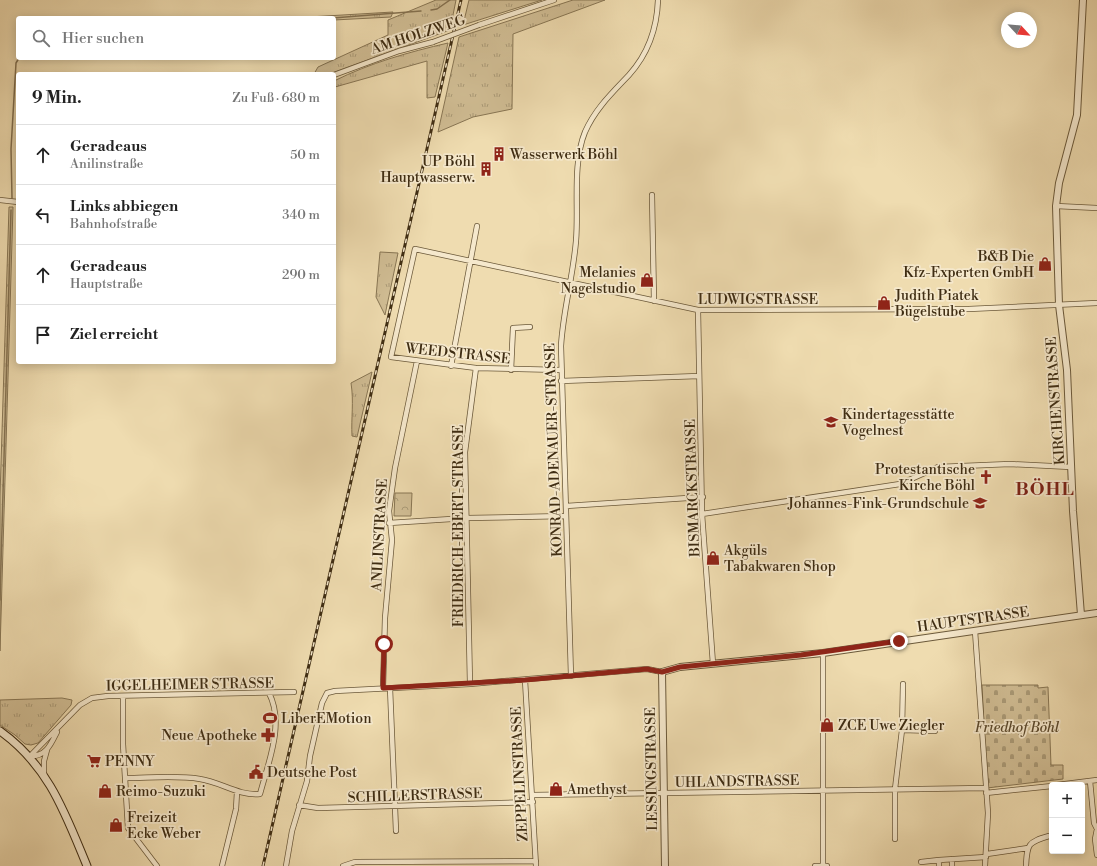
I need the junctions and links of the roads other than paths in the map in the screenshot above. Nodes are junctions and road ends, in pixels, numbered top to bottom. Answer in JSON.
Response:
{"nodes":[{"id":1,"x":554,"y":0,"type":"edge"},
{"id":2,"x":658,"y":0,"type":"edge"},
{"id":3,"x":1083,"y":0,"type":"edge"},
{"id":4,"x":336,"y":74,"type":"edge"},
{"id":5,"x":652,"y":195,"type":"dead end"},
{"id":6,"x":0,"y":200,"type":"edge"},
{"id":7,"x":16,"y":202,"type":"edge"},
{"id":8,"x":1056,"y":206,"type":"junction"},
{"id":9,"x":1097,"y":208,"type":"edge"},
{"id":10,"x":477,"y":226,"type":"dead end"},
{"id":11,"x":414,"y":249,"type":"joint"},
{"id":12,"x":471,"y":261,"type":"junction"},
{"id":13,"x":569,"y":282,"type":"junction"},
{"id":14,"x":654,"y":301,"type":"junction"},
{"id":15,"x":1097,"y":303,"type":"edge"},
{"id":16,"x":1059,"y":305,"type":"junction"},
{"id":17,"x":698,"y":310,"type":"junction"},
{"id":18,"x":530,"y":327,"type":"dead end"},
{"id":19,"x":417,"y":361,"type":"junction"},
{"id":20,"x":451,"y":366,"type":"junction"},
{"id":21,"x":476,"y":368,"type":"junction"},
{"id":22,"x":511,"y":370,"type":"junction"},
{"id":23,"x":561,"y":370,"type":"junction"},
{"id":24,"x":699,"y":376,"type":"junction"},
{"id":25,"x":561,"y":381,"type":"junction"},
{"id":26,"x":1071,"y":467,"type":"junction"},
{"id":27,"x":703,"y":497,"type":"junction"},
{"id":28,"x":566,"y":506,"type":"junction"},
{"id":29,"x":702,"y":514,"type":"junction"},
{"id":30,"x":566,"y":516,"type":"junction"},
{"id":31,"x":467,"y":518,"type":"junction"},
{"id":32,"x":389,"y":523,"type":"junction"},
{"id":33,"x":1097,"y":612,"type":"edge"},
{"id":34,"x":1081,"y":615,"type":"junction"},
{"id":35,"x":975,"y":631,"type":"junction"},
{"id":36,"x":823,"y":653,"type":"junction"},
{"id":37,"x":713,"y":664,"type":"junction"},
{"id":38,"x":662,"y":672,"type":"junction"},
{"id":39,"x":571,"y":676,"type":"junction"},
{"id":40,"x":525,"y":680,"type":"junction"},
{"id":41,"x":470,"y":684,"type":"junction"},
{"id":42,"x":903,"y":684,"type":"dead end"},
{"id":43,"x":383,"y":688,"type":"junction"},
{"id":44,"x":390,"y":688,"type":"junction"},
{"id":45,"x":294,"y":692,"type":"dead end"},
{"id":46,"x":269,"y":693,"type":"junction"},
{"id":47,"x":123,"y":696,"type":"junction"},
{"id":48,"x":60,"y":727,"type":"junction"},
{"id":49,"x":902,"y":730,"type":"junction"},
{"id":50,"x":0,"y":731,"type":"edge"},
{"id":51,"x":935,"y":731,"type":"dead end"},
{"id":52,"x":48,"y":749,"type":"junction"},
{"id":53,"x":30,"y":756,"type":"junction"},
{"id":54,"x":44,"y":774,"type":"junction"},
{"id":55,"x":125,"y":778,"type":"junction"},
{"id":56,"x":1097,"y":780,"type":"edge"},
{"id":57,"x":1090,"y":781,"type":"junction"},
{"id":58,"x":1082,"y":782,"type":"edge"},
{"id":59,"x":1049,"y":786,"type":"edge"},
{"id":60,"x":895,"y":789,"type":"junction"},
{"id":61,"x":985,"y":790,"type":"junction"},
{"id":62,"x":823,"y":791,"type":"junction"},
{"id":63,"x":237,"y":792,"type":"junction"},
{"id":64,"x":664,"y":793,"type":"junction"},
{"id":65,"x":532,"y":795,"type":"junction"},
{"id":66,"x":532,"y":802,"type":"junction"},
{"id":67,"x":299,"y":805,"type":"junction"},
{"id":68,"x":396,"y":806,"type":"junction"},
{"id":69,"x":1097,"y":829,"type":"edge"},
{"id":70,"x":396,"y":831,"type":"dead end"},
{"id":71,"x":1049,"y":836,"type":"dead end"},
{"id":72,"x":895,"y":839,"type":"dead end"},
{"id":73,"x":1028,"y":848,"type":"junction"},
{"id":74,"x":986,"y":855,"type":"junction"},
{"id":75,"x":1097,"y":855,"type":"edge"},
{"id":76,"x":952,"y":859,"type":"junction"},
{"id":77,"x":939,"y":860,"type":"junction"},
{"id":78,"x":921,"y":862,"type":"dead end"},
{"id":79,"x":536,"y":863,"type":"edge"},
{"id":80,"x":366,"y":864,"type":"edge"},
{"id":81,"x":420,"y":864,"type":"edge"},
{"id":82,"x":476,"y":864,"type":"edge"},
{"id":83,"x":87,"y":866,"type":"edge"},
{"id":84,"x":157,"y":866,"type":"edge"},
{"id":85,"x":222,"y":866,"type":"edge"},
{"id":86,"x":286,"y":866,"type":"edge"},
{"id":87,"x":343,"y":866,"type":"edge"},
{"id":88,"x":666,"y":866,"type":"edge"},
{"id":89,"x":815,"y":866,"type":"edge"},
{"id":90,"x":823,"y":866,"type":"edge"},
{"id":91,"x":827,"y":866,"type":"edge"},
{"id":92,"x":938,"y":866,"type":"edge"},
{"id":93,"x":952,"y":866,"type":"edge"},
{"id":94,"x":985,"y":866,"type":"edge"},
{"id":95,"x":1026,"y":866,"type":"edge"}],
"edges":[{"from":1,"to":4,"type":"street","name":"AM HOLZWEG","bridge":true},
{"from":2,"to":13,"type":"street","name":"KONRAD-ADENAUER-STRASSE"},
{"from":3,"to":8,"type":"street","name":"KIRCHENSTRASSE"},
{"from":5,"to":14,"type":"street"},
{"from":6,"to":7,"type":"street"},
{"from":8,"to":9,"type":"street"},
{"from":8,"to":16,"type":"street","name":"KIRCHENSTRASSE"},
{"from":10,"to":12,"type":"street"},
{"from":11,"to":12,"type":"street","name":"LUDWIGSTRASSE"},
{"from":11,"to":19,"type":"street","name":"WEEDSTRASSE"},
{"from":12,"to":13,"type":"street","name":"LUDWIGSTRASSE"},
{"from":12,"to":20,"type":"street"},
{"from":13,"to":14,"type":"street","name":"LUDWIGSTRASSE"},
{"from":13,"to":23,"type":"street","name":"KONRAD-ADENAUER-STRASSE"},
{"from":14,"to":17,"type":"street","name":"LUDWIGSTRASSE"},
{"from":15,"to":16,"type":"street","name":"LUDWIGSTRASSE"},
{"from":16,"to":17,"type":"street","name":"LUDWIGSTRASSE"},
{"from":16,"to":26,"type":"street","name":"KIRCHENSTRASSE"},
{"from":17,"to":24,"type":"street","name":"BISMARCKSTRASSE"},
{"from":18,"to":22,"type":"street"},
{"from":19,"to":20,"type":"street","name":"WEEDSTRASSE"},
{"from":19,"to":32,"type":"street","name":"ANILINSTRASSE"},
{"from":20,"to":21,"type":"street","name":"WEEDSTRASSE"},
{"from":21,"to":22,"type":"street","name":"WEEDSTRASSE"},
{"from":21,"to":31,"type":"street","name":"FRIEDRICH-EBERT-STRASSE"},
{"from":22,"to":23,"type":"street","name":"WEEDSTRASSE"},
{"from":23,"to":25,"type":"street","name":"KONRAD-ADENAUER-STRASSE"},
{"from":24,"to":25,"type":"street"},
{"from":24,"to":27,"type":"street","name":"BISMARCKSTRASSE"},
{"from":25,"to":28,"type":"street","name":"KONRAD-ADENAUER-STRASSE"},
{"from":26,"to":29,"type":"street"},
{"from":26,"to":34,"type":"street","name":"KIRCHENSTRASSE"},
{"from":27,"to":28,"type":"street"},
{"from":27,"to":29,"type":"street","name":"BISMARCKSTRASSE"},
{"from":28,"to":30,"type":"street","name":"KONRAD-ADENAUER-STRASSE"},
{"from":29,"to":37,"type":"street","name":"BISMARCKSTRASSE"},
{"from":30,"to":31,"type":"street"},
{"from":30,"to":39,"type":"street","name":"KONRAD-ADENAUER-STRASSE"},
{"from":31,"to":32,"type":"street"},
{"from":31,"to":41,"type":"street","name":"FRIEDRICH-EBERT-STRASSE"},
{"from":32,"to":43,"type":"street","name":"ANILINSTRASSE"},
{"from":33,"to":34,"type":"street","name":"HAUPTSTRASSE"},
{"from":34,"to":35,"type":"street","name":"HAUPTSTRASSE"},
{"from":35,"to":36,"type":"street","name":"HAUPTSTRASSE"},
{"from":35,"to":61,"type":"street"},
{"from":36,"to":37,"type":"street","name":"HAUPTSTRASSE"},
{"from":36,"to":62,"type":"street"},
{"from":37,"to":38,"type":"street","name":"HAUPTSTRASSE"},
{"from":38,"to":39,"type":"street"},
{"from":38,"to":64,"type":"street","name":"LESSINGSTRASSE"},
{"from":39,"to":40,"type":"street"},
{"from":40,"to":41,"type":"street"},
{"from":40,"to":65,"type":"street","name":"ZEPPELINSTRASSE"},
{"from":41,"to":44,"type":"street"},
{"from":42,"to":49,"type":"street"},
{"from":43,"to":44,"type":"street"},
{"from":43,"to":67,"type":"street"},
{"from":44,"to":68,"type":"street"},
{"from":45,"to":46,"type":"street","name":"IGGELHEIMER STRASSE"},
{"from":46,"to":47,"type":"street","name":"IGGELHEIMER STRASSE"},
{"from":46,"to":63,"type":"street"},
{"from":47,"to":48,"type":"street","name":"IGGELHEIMER STRASSE"},
{"from":47,"to":55,"type":"street"},
{"from":48,"to":52,"type":"street"},
{"from":48,"to":53,"type":"street"},
{"from":49,"to":51,"type":"street"},
{"from":49,"to":60,"type":"street"},
{"from":50,"to":53,"type":"main road"},
{"from":52,"to":53,"type":"street"},
{"from":52,"to":54,"type":"street"},
{"from":53,"to":54,"type":"main road"},
{"from":54,"to":83,"type":"main road"},
{"from":55,"to":63,"type":"street"},
{"from":55,"to":84,"type":"street"},
{"from":56,"to":57,"type":"street"},
{"from":57,"to":58,"type":"street"},
{"from":57,"to":69,"type":"street"},
{"from":59,"to":61,"type":"street","name":"UHLANDSTRASSE"},
{"from":60,"to":61,"type":"street","name":"UHLANDSTRASSE"},
{"from":60,"to":62,"type":"street","name":"UHLANDSTRASSE"},
{"from":60,"to":72,"type":"street"},
{"from":61,"to":74,"type":"street"},
{"from":62,"to":64,"type":"street","name":"UHLANDSTRASSE"},
{"from":62,"to":90,"type":"street"},
{"from":63,"to":85,"type":"street"},
{"from":64,"to":65,"type":"street","name":"UHLANDSTRASSE"},
{"from":64,"to":88,"type":"street","name":"LESSINGSTRASSE"},
{"from":65,"to":66,"type":"street","name":"ZEPPELINSTRASSE"},
{"from":66,"to":68,"type":"street","name":"SCHILLERSTRASSE"},
{"from":66,"to":79,"type":"street","name":"ZEPPELINSTRASSE"},
{"from":67,"to":68,"type":"street","name":"SCHILLERSTRASSE"},
{"from":67,"to":86,"type":"street"},
{"from":68,"to":70,"type":"street"},
{"from":69,"to":75,"type":"street"},
{"from":71,"to":73,"type":"street"},
{"from":73,"to":74,"type":"street"},
{"from":73,"to":95,"type":"street"},
{"from":74,"to":76,"type":"street"},
{"from":74,"to":94,"type":"street"},
{"from":76,"to":77,"type":"street"},
{"from":76,"to":93,"type":"street"},
{"from":77,"to":78,"type":"street"},
{"from":77,"to":92,"type":"street"},
{"from":79,"to":82,"type":"street"},
{"from":80,"to":81,"type":"street"},
{"from":80,"to":87,"type":"street"},
{"from":81,"to":82,"type":"street"},
{"from":89,"to":90,"type":"street"},
{"from":90,"to":91,"type":"street"}]}
